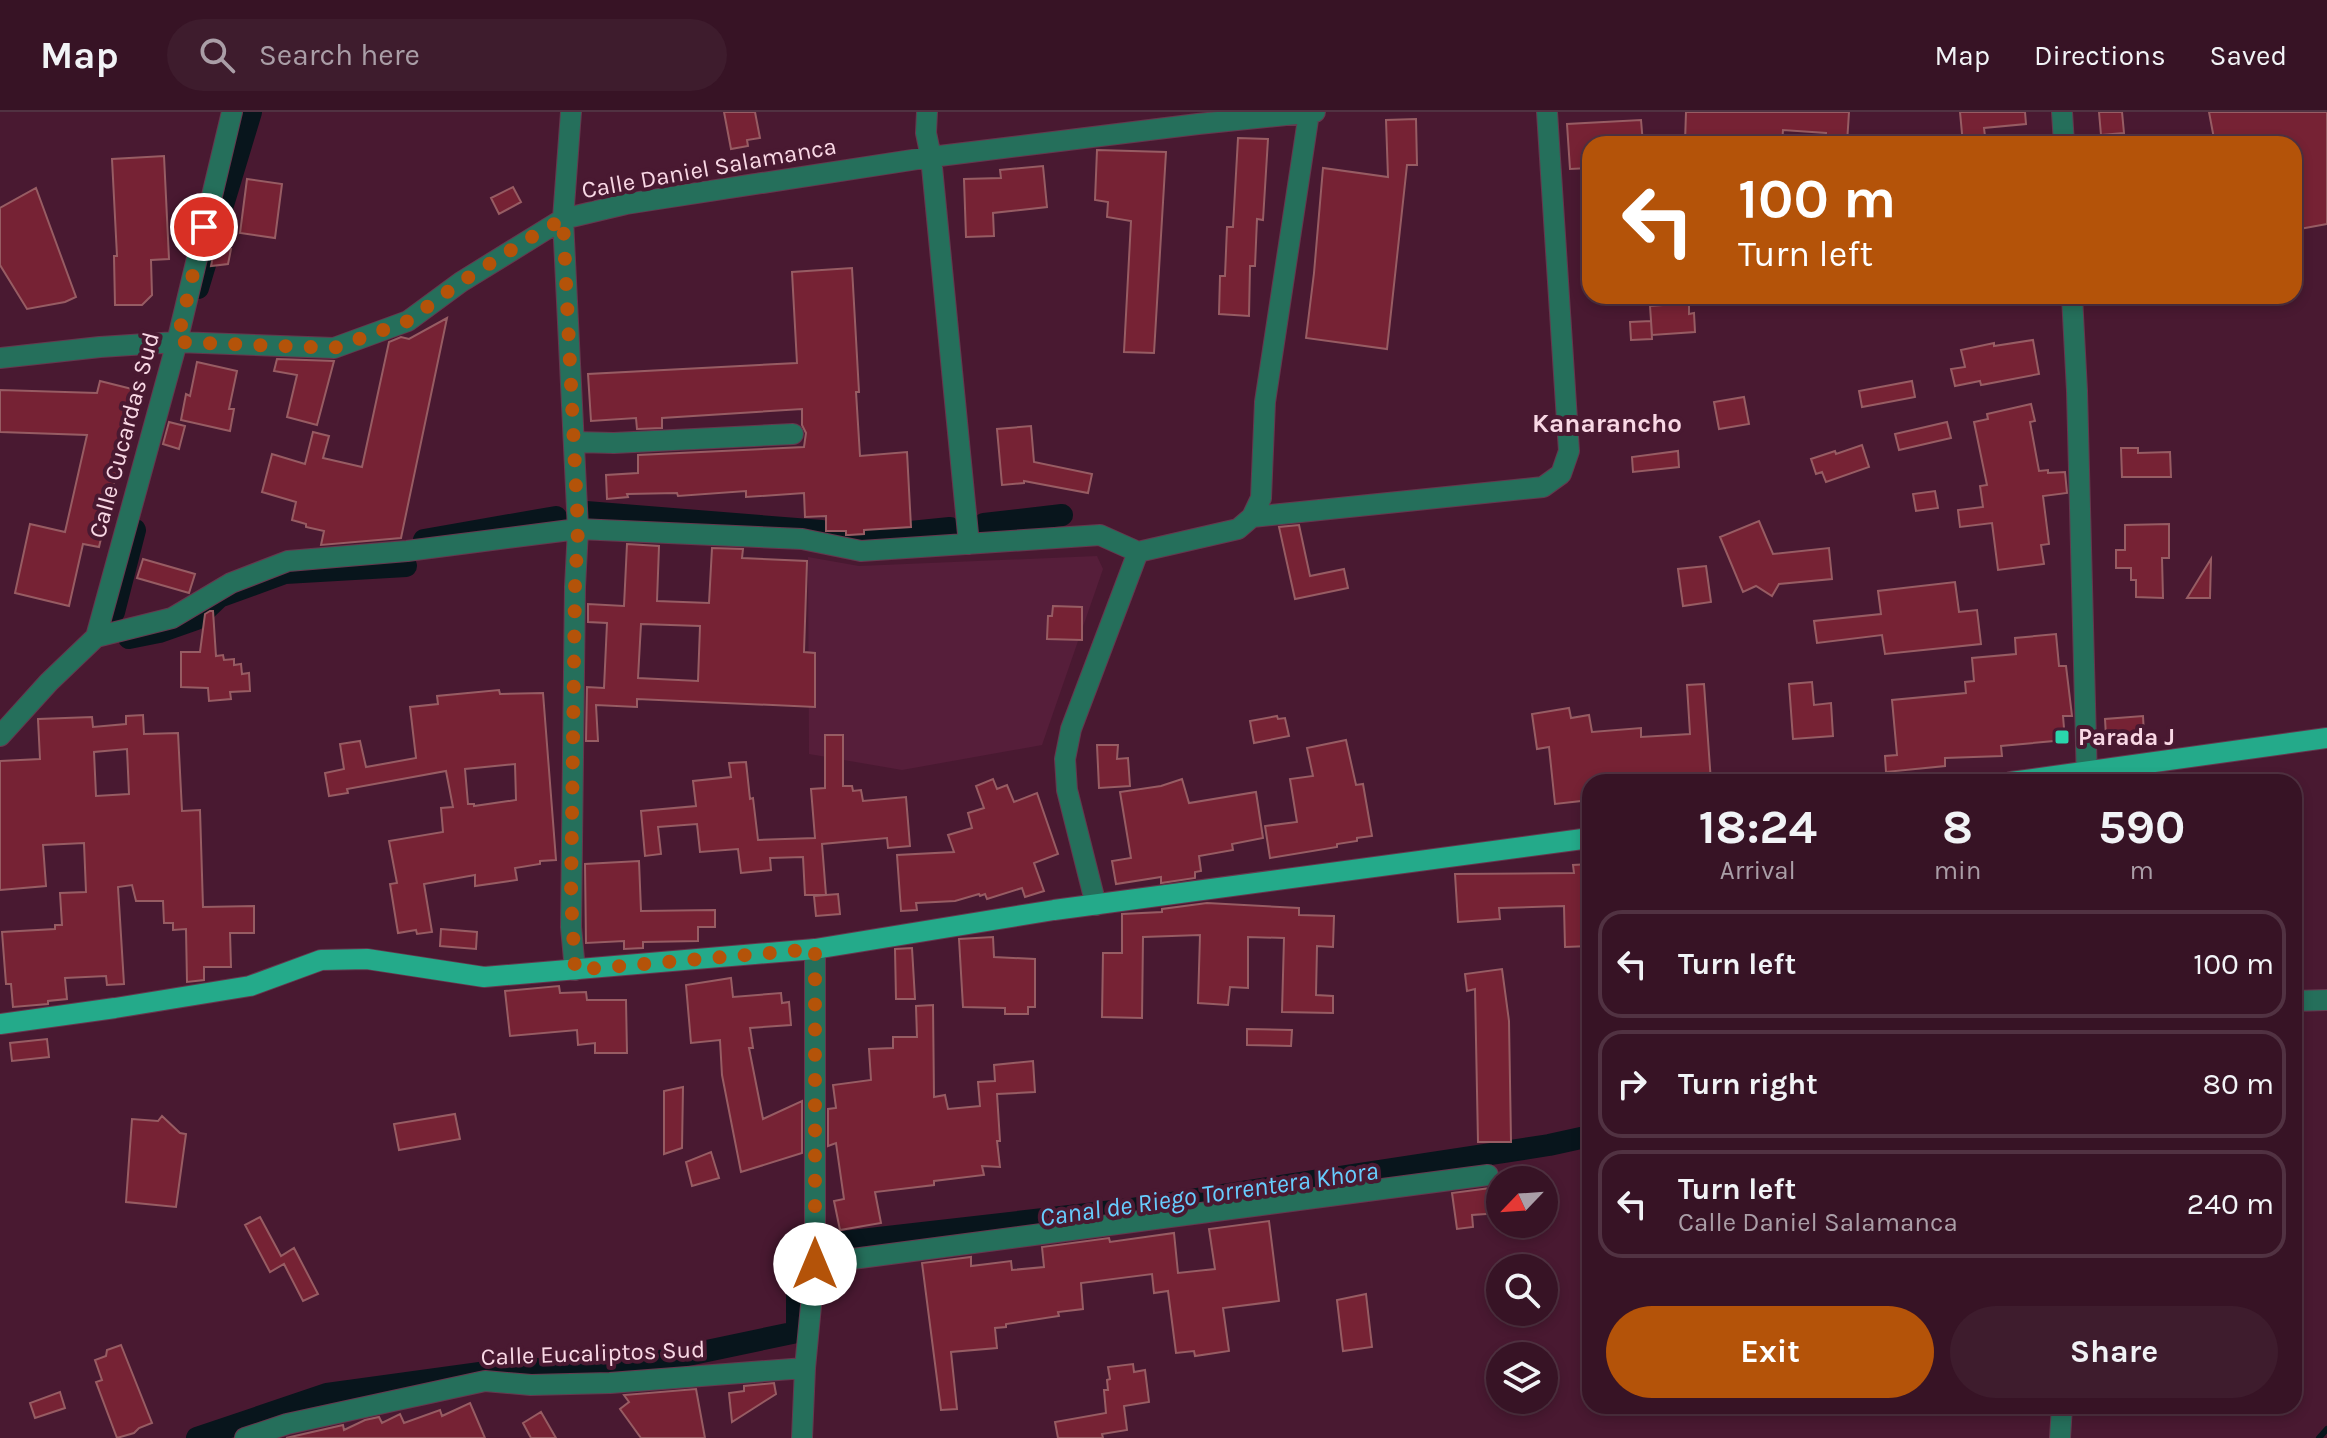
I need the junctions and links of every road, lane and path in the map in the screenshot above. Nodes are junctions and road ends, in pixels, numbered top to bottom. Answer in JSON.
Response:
{"nodes":[{"id":1,"x":232,"y":112,"type":"edge"},
{"id":2,"x":571,"y":112,"type":"edge"},
{"id":3,"x":927,"y":112,"type":"edge"},
{"id":4,"x":1315,"y":112,"type":"edge"},
{"id":5,"x":1547,"y":112,"type":"edge"},
{"id":6,"x":2062,"y":112,"type":"edge"},
{"id":7,"x":1309,"y":113,"type":"edge"},
{"id":8,"x":2064,"y":136,"type":"edge"},
{"id":9,"x":931,"y":157,"type":"junction"},
{"id":10,"x":563,"y":219,"type":"junction"},
{"id":11,"x":2072,"y":304,"type":"edge"},
{"id":12,"x":177,"y":342,"type":"junction"},
{"id":13,"x":0,"y":358,"type":"edge"},
{"id":14,"x":793,"y":434,"type":"dead end"},
{"id":15,"x":574,"y":442,"type":"junction"},
{"id":16,"x":1252,"y":517,"type":"junction"},
{"id":17,"x":578,"y":529,"type":"junction"},
{"id":18,"x":969,"y":544,"type":"junction"},
{"id":19,"x":1138,"y":552,"type":"junction"},
{"id":20,"x":96,"y":637,"type":"junction"},
{"id":21,"x":0,"y":736,"type":"edge"},
{"id":22,"x":2327,"y":738,"type":"edge"},
{"id":23,"x":2087,"y":774,"type":"edge"},
{"id":24,"x":2105,"y":774,"type":"edge"},
{"id":25,"x":1582,"y":839,"type":"edge"},
{"id":26,"x":1096,"y":905,"type":"junction"},
{"id":27,"x":815,"y":949,"type":"junction"},
{"id":28,"x":575,"y":970,"type":"junction"},
{"id":29,"x":2327,"y":1000,"type":"edge"},
{"id":30,"x":2302,"y":1001,"type":"edge"},
{"id":31,"x":0,"y":1024,"type":"edge"},
{"id":32,"x":1486,"y":1175,"type":"edge"},
{"id":33,"x":815,"y":1264,"type":"junction"},
{"id":34,"x":805,"y":1368,"type":"junction"},
{"id":35,"x":2062,"y":1414,"type":"edge"},
{"id":36,"x":290,"y":1431,"type":"edge"},
{"id":37,"x":245,"y":1438,"type":"edge"},
{"id":38,"x":802,"y":1438,"type":"edge"},
{"id":39,"x":2060,"y":1438,"type":"edge"}],
"edges":[{"from":1,"to":12,"type":"street","name":"Calle Cucardas Sud"},
{"from":2,"to":10,"type":"street"},
{"from":3,"to":9,"type":"street"},
{"from":4,"to":7,"type":"street","name":"Calle Daniel Salamanca"},
{"from":5,"to":16,"type":"street"},
{"from":6,"to":8,"type":"street"},
{"from":7,"to":9,"type":"street","name":"Calle Daniel Salamanca"},
{"from":7,"to":16,"type":"street"},
{"from":9,"to":10,"type":"street","name":"Calle Daniel Salamanca"},
{"from":9,"to":18,"type":"street"},
{"from":10,"to":12,"type":"street","name":"Calle Daniel Salamanca"},
{"from":10,"to":15,"type":"street"},
{"from":11,"to":23,"type":"street"},
{"from":12,"to":13,"type":"street","name":"Calle Daniel Salamanca"},
{"from":12,"to":20,"type":"street","name":"Calle Cucardas Sud"},
{"from":14,"to":15,"type":"street"},
{"from":15,"to":17,"type":"street"},
{"from":16,"to":19,"type":"street"},
{"from":17,"to":18,"type":"street"},
{"from":17,"to":20,"type":"street"},
{"from":17,"to":28,"type":"street"},
{"from":18,"to":19,"type":"street"},
{"from":19,"to":26,"type":"street"},
{"from":20,"to":21,"type":"street"},
{"from":22,"to":24,"type":"main road"},
{"from":25,"to":26,"type":"main road"},
{"from":26,"to":27,"type":"main road"},
{"from":27,"to":28,"type":"main road"},
{"from":27,"to":33,"type":"street"},
{"from":28,"to":31,"type":"main road"},
{"from":29,"to":30,"type":"street"},
{"from":32,"to":33,"type":"street"},
{"from":33,"to":34,"type":"street"},
{"from":34,"to":36,"type":"street","name":"Calle Eucaliptos Sud"},
{"from":34,"to":38,"type":"street"},
{"from":35,"to":39,"type":"street"},
{"from":36,"to":37,"type":"street","name":"Calle Eucaliptos Sud"}]}
